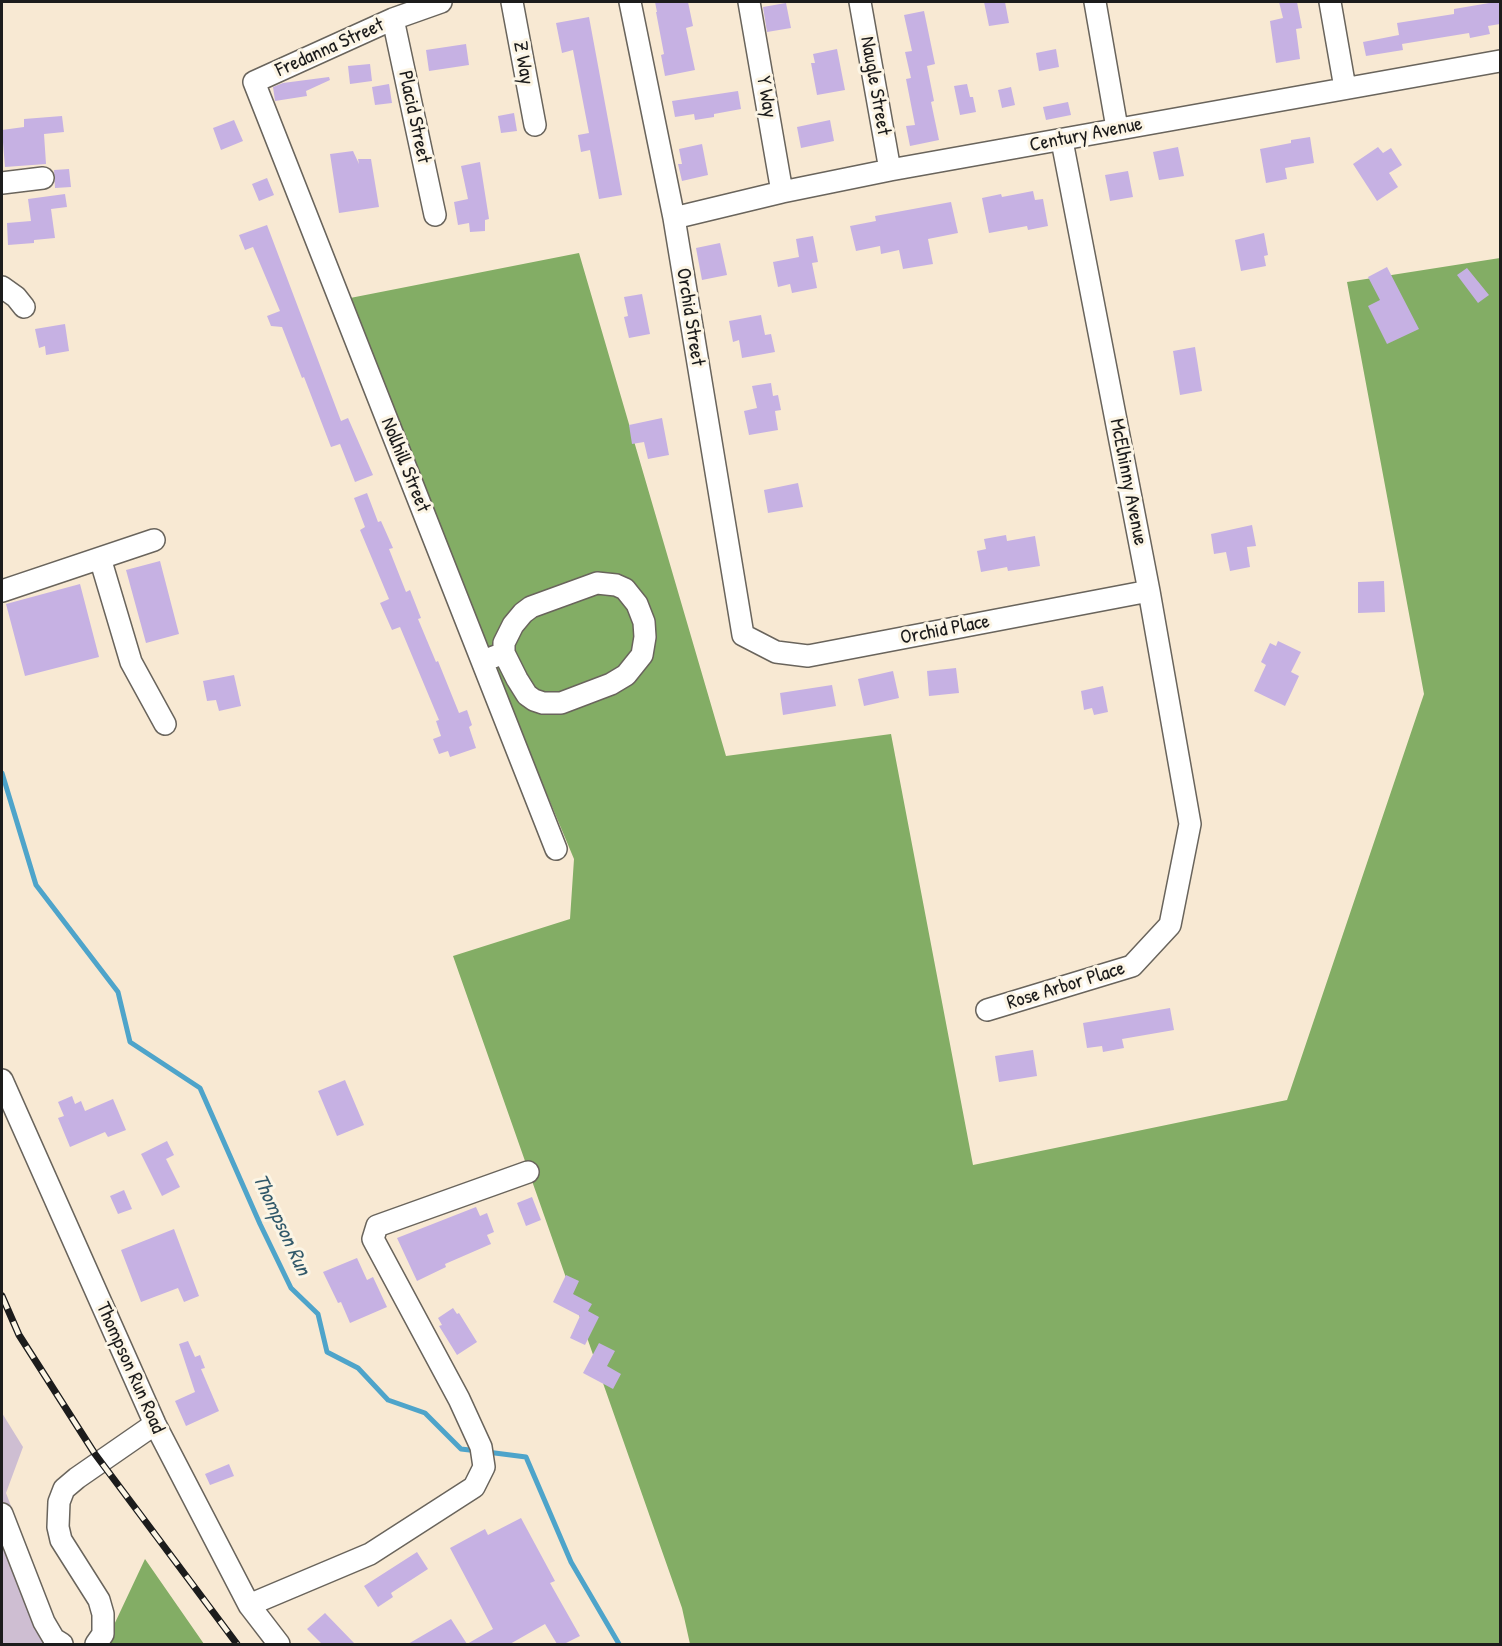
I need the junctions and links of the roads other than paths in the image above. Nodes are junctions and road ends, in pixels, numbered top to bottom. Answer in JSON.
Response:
{"nodes":[{"id":1,"x":441,"y":2,"type":"edge"},
{"id":2,"x":512,"y":2,"type":"edge"},
{"id":3,"x":630,"y":2,"type":"edge"},
{"id":4,"x":749,"y":2,"type":"edge"},
{"id":5,"x":860,"y":2,"type":"edge"},
{"id":6,"x":1095,"y":2,"type":"edge"},
{"id":7,"x":1330,"y":2,"type":"edge"},
{"id":8,"x":393,"y":19,"type":"junction"},
{"id":9,"x":1500,"y":61,"type":"edge"},
{"id":10,"x":254,"y":82,"type":"joint"},
{"id":11,"x":1345,"y":88,"type":"junction"},
{"id":12,"x":535,"y":125,"type":"dead end"},
{"id":13,"x":1117,"y":128,"type":"junction"},
{"id":14,"x":1062,"y":141,"type":"junction"},
{"id":15,"x":890,"y":170,"type":"junction"},
{"id":16,"x":43,"y":178,"type":"dead end"},
{"id":17,"x":2,"y":183,"type":"edge"},
{"id":18,"x":782,"y":192,"type":"junction"},
{"id":19,"x":435,"y":215,"type":"dead end"},
{"id":20,"x":674,"y":218,"type":"junction"},
{"id":21,"x":2,"y":287,"type":"edge"},
{"id":22,"x":24,"y":307,"type":"dead end"},
{"id":23,"x":154,"y":540,"type":"dead end"},
{"id":24,"x":100,"y":558,"type":"junction"},
{"id":25,"x":2,"y":591,"type":"edge"},
{"id":26,"x":1149,"y":591,"type":"junction"},
{"id":27,"x":743,"y":635,"type":"joint"},
{"id":28,"x":504,"y":653,"type":"junction"},
{"id":29,"x":483,"y":661,"type":"junction"},
{"id":30,"x":165,"y":724,"type":"dead end"},
{"id":31,"x":1190,"y":824,"type":"joint"},
{"id":32,"x":556,"y":849,"type":"dead end"},
{"id":33,"x":987,"y":1010,"type":"dead end"},
{"id":34,"x":2,"y":1080,"type":"edge"},
{"id":35,"x":528,"y":1172,"type":"dead end"},
{"id":36,"x":155,"y":1424,"type":"junction"},
{"id":37,"x":2,"y":1514,"type":"edge"},
{"id":38,"x":249,"y":1605,"type":"junction"},
{"id":39,"x":62,"y":1644,"type":"edge"},
{"id":40,"x":96,"y":1644,"type":"edge"},
{"id":41,"x":279,"y":1644,"type":"edge"}],
"edges":[{"from":1,"to":8,"type":"street","name":"Fredanna Street"},
{"from":2,"to":12,"type":"street","name":"Z Way"},
{"from":3,"to":20,"type":"street","name":"Orchid Street"},
{"from":4,"to":18,"type":"street","name":"Y Way"},
{"from":5,"to":15,"type":"street","name":"Naugle Street"},
{"from":6,"to":13,"type":"street"},
{"from":7,"to":11,"type":"street"},
{"from":8,"to":10,"type":"street","name":"Fredanna Street"},
{"from":8,"to":19,"type":"street","name":"Placid Street"},
{"from":9,"to":11,"type":"street","name":"Century Avenue"},
{"from":10,"to":29,"type":"street","name":"Nollhill Street"},
{"from":11,"to":13,"type":"street","name":"Century Avenue"},
{"from":13,"to":14,"type":"street","name":"Century Avenue"},
{"from":14,"to":15,"type":"street","name":"Century Avenue"},
{"from":14,"to":26,"type":"street","name":"McElhinny Avenue"},
{"from":15,"to":18,"type":"street","name":"Century Avenue"},
{"from":16,"to":17,"type":"street"},
{"from":18,"to":20,"type":"street","name":"Century Avenue"},
{"from":20,"to":27,"type":"street","name":"Orchid Street"},
{"from":21,"to":22,"type":"street"},
{"from":23,"to":24,"type":"street"},
{"from":24,"to":25,"type":"street"},
{"from":24,"to":30,"type":"street"},
{"from":26,"to":27,"type":"street","name":"Orchid Place"},
{"from":26,"to":31,"type":"street","name":"McElhinny Avenue"},
{"from":28,"to":28,"type":"street"},
{"from":28,"to":29,"type":"street"},
{"from":29,"to":32,"type":"street","name":"Nollhill Street"},
{"from":31,"to":33,"type":"street","name":"Rose Arbor Place"},
{"from":34,"to":36,"type":"street","name":"Thompson Run Road"},
{"from":35,"to":38,"type":"street"},
{"from":36,"to":38,"type":"street","name":"Thompson Run Road"},
{"from":36,"to":40,"type":"street"},
{"from":37,"to":39,"type":"street"},
{"from":38,"to":41,"type":"street","name":"Thompson Run Road"}]}
